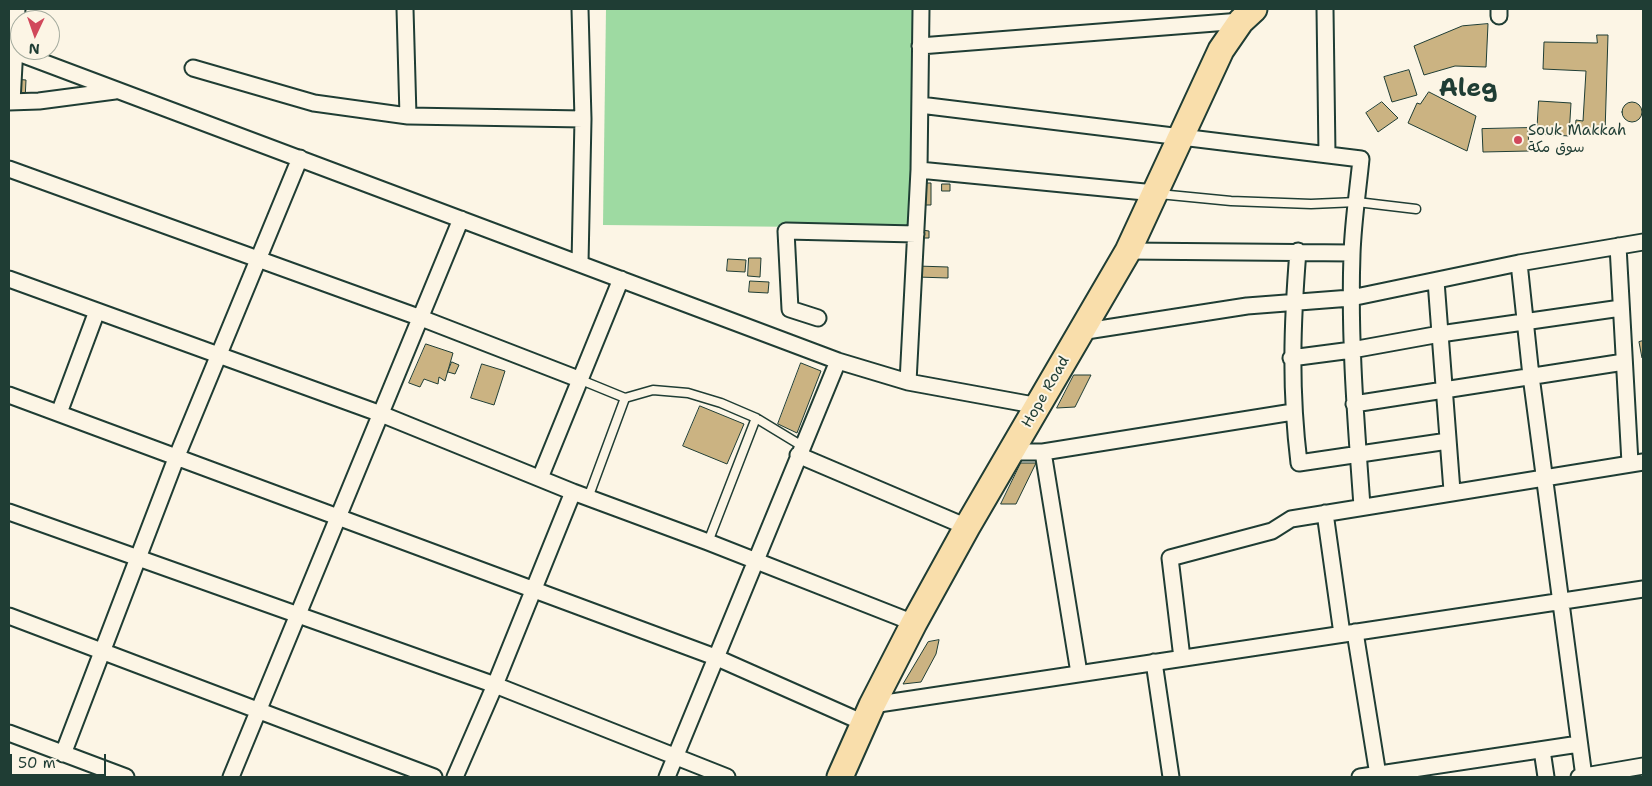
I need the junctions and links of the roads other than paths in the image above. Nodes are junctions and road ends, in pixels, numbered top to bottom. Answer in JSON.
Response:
{"nodes":[{"id":1,"x":405,"y":9,"type":"edge"},
{"id":2,"x":580,"y":9,"type":"edge"},
{"id":3,"x":921,"y":9,"type":"edge"},
{"id":4,"x":1325,"y":9,"type":"edge"},
{"id":5,"x":1248,"y":15,"type":"edge"},
{"id":6,"x":920,"y":46,"type":"junction"},
{"id":7,"x":13,"y":60,"type":"edge"},
{"id":8,"x":38,"y":60,"type":"edge"},
{"id":9,"x":193,"y":68,"type":"dead end"},
{"id":10,"x":119,"y":91,"type":"junction"},
{"id":11,"x":10,"y":102,"type":"edge"},
{"id":12,"x":920,"y":105,"type":"junction"},
{"id":13,"x":408,"y":116,"type":"junction"},
{"id":14,"x":583,"y":119,"type":"junction"},
{"id":15,"x":1183,"y":136,"type":"junction"},
{"id":16,"x":1327,"y":154,"type":"junction"},
{"id":17,"x":300,"y":158,"type":"junction"},
{"id":18,"x":9,"y":169,"type":"edge"},
{"id":19,"x":919,"y":170,"type":"junction"},
{"id":20,"x":1155,"y":193,"type":"junction"},
{"id":21,"x":1357,"y":202,"type":"junction"},
{"id":22,"x":1416,"y":209,"type":"dead end"},
{"id":23,"x":461,"y":219,"type":"junction"},
{"id":24,"x":916,"y":234,"type":"junction"},
{"id":25,"x":1643,"y":242,"type":"edge"},
{"id":26,"x":1618,"y":246,"type":"junction"},
{"id":27,"x":1128,"y":250,"type":"junction"},
{"id":28,"x":1298,"y":251,"type":"junction"},
{"id":29,"x":1352,"y":253,"type":"junction"},
{"id":30,"x":258,"y":259,"type":"junction"},
{"id":31,"x":580,"y":263,"type":"junction"},
{"id":32,"x":1519,"y":264,"type":"junction"},
{"id":33,"x":9,"y":279,"type":"edge"},
{"id":34,"x":621,"y":279,"type":"junction"},
{"id":35,"x":1436,"y":281,"type":"junction"},
{"id":36,"x":1352,"y":298,"type":"junction"},
{"id":37,"x":1294,"y":304,"type":"junction"},
{"id":38,"x":1621,"y":308,"type":"junction"},
{"id":39,"x":97,"y":311,"type":"junction"},
{"id":40,"x":420,"y":318,"type":"junction"},
{"id":41,"x":818,"y":318,"type":"dead end"},
{"id":42,"x":1525,"y":321,"type":"junction"},
{"id":43,"x":1080,"y":332,"type":"junction"},
{"id":44,"x":1440,"y":334,"type":"junction"},
{"id":45,"x":1352,"y":350,"type":"junction"},
{"id":46,"x":218,"y":354,"type":"junction"},
{"id":47,"x":1291,"y":358,"type":"junction"},
{"id":48,"x":838,"y":361,"type":"junction"},
{"id":49,"x":1624,"y":362,"type":"junction"},
{"id":50,"x":1531,"y":376,"type":"junction"},
{"id":51,"x":581,"y":380,"type":"junction"},
{"id":52,"x":908,"y":382,"type":"junction"},
{"id":53,"x":1444,"y":390,"type":"junction"},
{"id":54,"x":9,"y":395,"type":"edge"},
{"id":55,"x":625,"y":398,"type":"junction"},
{"id":56,"x":1354,"y":404,"type":"junction"},
{"id":57,"x":1039,"y":406,"type":"junction"},
{"id":58,"x":1293,"y":412,"type":"junction"},
{"id":59,"x":59,"y":413,"type":"junction"},
{"id":60,"x":381,"y":414,"type":"junction"},
{"id":61,"x":756,"y":418,"type":"junction"},
{"id":62,"x":1448,"y":441,"type":"junction"},
{"id":63,"x":800,"y":451,"type":"junction"},
{"id":64,"x":1010,"y":452,"type":"junction"},
{"id":65,"x":1043,"y":452,"type":"junction"},
{"id":66,"x":1358,"y":454,"type":"junction"},
{"id":67,"x":177,"y":456,"type":"junction"},
{"id":68,"x":1636,"y":462,"type":"edge"},
{"id":69,"x":1545,"y":477,"type":"junction"},
{"id":70,"x":540,"y":478,"type":"junction"},
{"id":71,"x":1452,"y":491,"type":"junction"},
{"id":72,"x":573,"y":492,"type":"junction"},
{"id":73,"x":588,"y":498,"type":"junction"},
{"id":74,"x":1362,"y":506,"type":"junction"},
{"id":75,"x":9,"y":512,"type":"edge"},
{"id":76,"x":1325,"y":513,"type":"junction"},
{"id":77,"x":339,"y":516,"type":"junction"},
{"id":78,"x":967,"y":527,"type":"junction"},
{"id":79,"x":708,"y":542,"type":"junction"},
{"id":80,"x":139,"y":556,"type":"junction"},
{"id":81,"x":754,"y":561,"type":"junction"},
{"id":82,"x":533,"y":589,"type":"junction"},
{"id":83,"x":1643,"y":589,"type":"edge"},
{"id":84,"x":1561,"y":602,"type":"junction"},
{"id":85,"x":298,"y":615,"type":"junction"},
{"id":86,"x":9,"y":616,"type":"edge"},
{"id":87,"x":914,"y":623,"type":"junction"},
{"id":88,"x":1348,"y":633,"type":"junction"},
{"id":89,"x":102,"y":651,"type":"junction"},
{"id":90,"x":714,"y":657,"type":"junction"},
{"id":91,"x":1182,"y":658,"type":"junction"},
{"id":92,"x":1154,"y":662,"type":"junction"},
{"id":93,"x":1079,"y":673,"type":"junction"},
{"id":94,"x":495,"y":685,"type":"junction"},
{"id":95,"x":258,"y":710,"type":"junction"},
{"id":96,"x":868,"y":714,"type":"junction"},
{"id":97,"x":9,"y":734,"type":"edge"},
{"id":98,"x":1579,"y":744,"type":"junction"},
{"id":99,"x":1542,"y":750,"type":"junction"},
{"id":100,"x":63,"y":754,"type":"junction"},
{"id":101,"x":677,"y":756,"type":"junction"},
{"id":102,"x":1643,"y":766,"type":"edge"},
{"id":103,"x":1378,"y":774,"type":"junction"},
{"id":104,"x":126,"y":777,"type":"edge"},
{"id":105,"x":231,"y":777,"type":"edge"},
{"id":106,"x":434,"y":777,"type":"edge"},
{"id":107,"x":454,"y":777,"type":"edge"},
{"id":108,"x":667,"y":777,"type":"edge"},
{"id":109,"x":727,"y":777,"type":"edge"},
{"id":110,"x":840,"y":777,"type":"edge"},
{"id":111,"x":1171,"y":777,"type":"edge"},
{"id":112,"x":1360,"y":777,"type":"edge"},
{"id":113,"x":1546,"y":777,"type":"edge"},
{"id":114,"x":1579,"y":777,"type":"edge"},
{"id":115,"x":1584,"y":777,"type":"edge"}],
"edges":[{"from":1,"to":13,"type":"street"},
{"from":2,"to":14,"type":"street"},
{"from":3,"to":6,"type":"street"},
{"from":4,"to":16,"type":"street"},
{"from":5,"to":6,"type":"street"},
{"from":5,"to":15,"type":"highway","name":"Hope Road"},
{"from":6,"to":12,"type":"street"},
{"from":7,"to":11,"type":"street"},
{"from":8,"to":10,"type":"street"},
{"from":9,"to":13,"type":"street"},
{"from":10,"to":11,"type":"street"},
{"from":10,"to":17,"type":"street"},
{"from":12,"to":15,"type":"street"},
{"from":12,"to":19,"type":"street"},
{"from":13,"to":14,"type":"street"},
{"from":14,"to":31,"type":"street"},
{"from":15,"to":16,"type":"street"},
{"from":15,"to":20,"type":"highway","name":"Hope Road"},
{"from":16,"to":21,"type":"street"},
{"from":17,"to":23,"type":"street"},
{"from":17,"to":30,"type":"street"},
{"from":18,"to":30,"type":"street"},
{"from":19,"to":20,"type":"street"},
{"from":19,"to":24,"type":"street"},
{"from":20,"to":21,"type":"lane"},
{"from":20,"to":27,"type":"highway","name":"Hope Road"},
{"from":21,"to":22,"type":"lane"},
{"from":21,"to":29,"type":"street"},
{"from":23,"to":31,"type":"street"},
{"from":23,"to":40,"type":"street"},
{"from":24,"to":41,"type":"street"},
{"from":24,"to":52,"type":"street"},
{"from":25,"to":26,"type":"street"},
{"from":26,"to":32,"type":"street"},
{"from":26,"to":38,"type":"street"},
{"from":27,"to":28,"type":"street"},
{"from":27,"to":43,"type":"highway","name":"Hope Road"},
{"from":28,"to":29,"type":"street"},
{"from":28,"to":37,"type":"street"},
{"from":29,"to":36,"type":"street"},
{"from":30,"to":40,"type":"street"},
{"from":30,"to":46,"type":"street"},
{"from":31,"to":34,"type":"street"},
{"from":32,"to":35,"type":"street"},
{"from":32,"to":42,"type":"street"},
{"from":33,"to":39,"type":"street"},
{"from":34,"to":48,"type":"street"},
{"from":34,"to":51,"type":"street"},
{"from":35,"to":36,"type":"street"},
{"from":35,"to":44,"type":"street"},
{"from":36,"to":37,"type":"street"},
{"from":36,"to":45,"type":"street"},
{"from":37,"to":43,"type":"street"},
{"from":37,"to":47,"type":"street"},
{"from":38,"to":42,"type":"street"},
{"from":38,"to":49,"type":"street"},
{"from":39,"to":46,"type":"street"},
{"from":39,"to":59,"type":"street"},
{"from":40,"to":51,"type":"street"},
{"from":40,"to":60,"type":"street"},
{"from":42,"to":44,"type":"street"},
{"from":42,"to":50,"type":"street"},
{"from":43,"to":57,"type":"highway","name":"Hope Road"},
{"from":44,"to":45,"type":"street"},
{"from":44,"to":53,"type":"street"},
{"from":45,"to":47,"type":"street"},
{"from":45,"to":56,"type":"street"},
{"from":46,"to":60,"type":"street"},
{"from":46,"to":67,"type":"street"},
{"from":47,"to":58,"type":"street"},
{"from":48,"to":52,"type":"street"},
{"from":48,"to":63,"type":"street"},
{"from":49,"to":50,"type":"street"},
{"from":49,"to":68,"type":"street"},
{"from":50,"to":53,"type":"street"},
{"from":50,"to":69,"type":"street"},
{"from":51,"to":55,"type":"lane"},
{"from":51,"to":70,"type":"street"},
{"from":52,"to":57,"type":"street"},
{"from":53,"to":56,"type":"street"},
{"from":53,"to":62,"type":"street"},
{"from":54,"to":59,"type":"street"},
{"from":55,"to":61,"type":"lane"},
{"from":55,"to":73,"type":"lane"},
{"from":56,"to":66,"type":"street"},
{"from":57,"to":64,"type":"highway","name":"Hope Road"},
{"from":58,"to":65,"type":"street"},
{"from":58,"to":66,"type":"street"},
{"from":59,"to":67,"type":"street"},
{"from":60,"to":70,"type":"street"},
{"from":60,"to":77,"type":"street"},
{"from":61,"to":63,"type":"lane"},
{"from":61,"to":79,"type":"lane"},
{"from":62,"to":66,"type":"street"},
{"from":62,"to":71,"type":"street"},
{"from":63,"to":78,"type":"street"},
{"from":63,"to":81,"type":"street"},
{"from":64,"to":65,"type":"street"},
{"from":64,"to":78,"type":"highway","name":"Hope Road"},
{"from":65,"to":93,"type":"street"},
{"from":66,"to":74,"type":"street"},
{"from":67,"to":77,"type":"street"},
{"from":67,"to":80,"type":"street"},
{"from":68,"to":69,"type":"street"},
{"from":69,"to":71,"type":"street"},
{"from":69,"to":84,"type":"street"},
{"from":70,"to":72,"type":"street"},
{"from":71,"to":74,"type":"street"},
{"from":72,"to":73,"type":"street"},
{"from":72,"to":82,"type":"street"},
{"from":73,"to":79,"type":"street"},
{"from":74,"to":76,"type":"street"},
{"from":75,"to":80,"type":"street"},
{"from":76,"to":88,"type":"street"},
{"from":76,"to":91,"type":"street"},
{"from":77,"to":82,"type":"street"},
{"from":77,"to":85,"type":"street"},
{"from":78,"to":87,"type":"highway","name":"Hope Road"},
{"from":79,"to":81,"type":"street"},
{"from":80,"to":85,"type":"street"},
{"from":80,"to":89,"type":"street"},
{"from":81,"to":87,"type":"street"},
{"from":81,"to":90,"type":"street"},
{"from":82,"to":90,"type":"street"},
{"from":82,"to":94,"type":"street"},
{"from":83,"to":84,"type":"street"},
{"from":84,"to":88,"type":"street"},
{"from":84,"to":98,"type":"street"},
{"from":85,"to":94,"type":"street"},
{"from":85,"to":95,"type":"street"},
{"from":86,"to":89,"type":"street"},
{"from":87,"to":96,"type":"highway","name":"Hope Road"},
{"from":88,"to":91,"type":"street"},
{"from":88,"to":103,"type":"street"},
{"from":89,"to":95,"type":"street"},
{"from":89,"to":100,"type":"street"},
{"from":90,"to":96,"type":"street"},
{"from":90,"to":101,"type":"street"},
{"from":91,"to":92,"type":"street"},
{"from":92,"to":93,"type":"street"},
{"from":92,"to":111,"type":"street"},
{"from":93,"to":96,"type":"street"},
{"from":94,"to":101,"type":"street"},
{"from":94,"to":107,"type":"street"},
{"from":95,"to":105,"type":"street"},
{"from":95,"to":106,"type":"street"},
{"from":96,"to":110,"type":"highway","name":"Hope Road"},
{"from":97,"to":100,"type":"street"},
{"from":98,"to":99,"type":"street"},
{"from":98,"to":115,"type":"street"},
{"from":99,"to":103,"type":"street"},
{"from":99,"to":113,"type":"street"},
{"from":100,"to":104,"type":"street"},
{"from":101,"to":108,"type":"street"},
{"from":101,"to":109,"type":"street"},
{"from":102,"to":115,"type":"street"},
{"from":103,"to":112,"type":"street"},
{"from":114,"to":115,"type":"street"}]}
